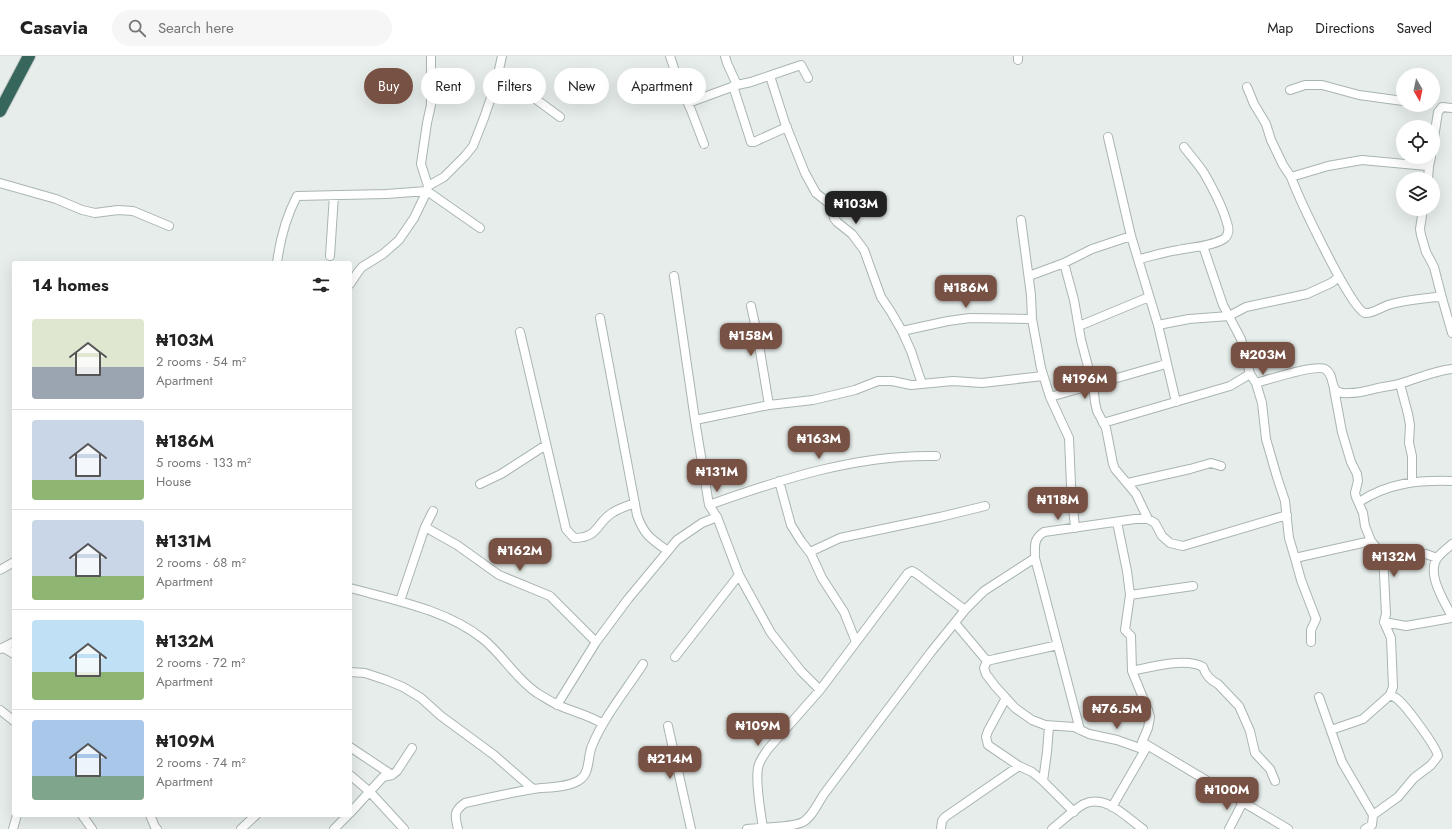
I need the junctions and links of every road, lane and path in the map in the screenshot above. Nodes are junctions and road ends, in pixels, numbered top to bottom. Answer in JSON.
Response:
{"nodes":[{"id":1,"x":22,"y":56,"type":"edge"},
{"id":2,"x":29,"y":56,"type":"edge"},
{"id":3,"x":431,"y":56,"type":"edge"},
{"id":4,"x":502,"y":56,"type":"edge"},
{"id":5,"x":670,"y":56,"type":"edge"},
{"id":6,"x":725,"y":56,"type":"edge"},
{"id":7,"x":499,"y":68,"type":"edge"},
{"id":8,"x":674,"y":68,"type":"edge"},
{"id":9,"x":770,"y":76,"type":"junction"},
{"id":10,"x":808,"y":78,"type":"dead end"},
{"id":11,"x":735,"y":85,"type":"junction"},
{"id":12,"x":1247,"y":87,"type":"dead end"},
{"id":13,"x":1290,"y":90,"type":"dead end"},
{"id":14,"x":706,"y":96,"type":"edge"},
{"id":15,"x":1396,"y":100,"type":"edge"},
{"id":16,"x":0,"y":101,"type":"edge"},
{"id":17,"x":489,"y":104,"type":"edge"},
{"id":18,"x":542,"y":104,"type":"edge"},
{"id":19,"x":688,"y":104,"type":"edge"},
{"id":20,"x":1440,"y":106,"type":"edge"},
{"id":21,"x":1452,"y":108,"type":"edge"},
{"id":22,"x":0,"y":111,"type":"edge"},
{"id":23,"x":560,"y":117,"type":"dead end"},
{"id":24,"x":787,"y":127,"type":"junction"},
{"id":25,"x":1108,"y":137,"type":"dead end"},
{"id":26,"x":704,"y":144,"type":"dead end"},
{"id":27,"x":1184,"y":146,"type":"dead end"},
{"id":28,"x":1429,"y":166,"type":"joint"},
{"id":29,"x":1429,"y":172,"type":"edge"},
{"id":30,"x":1292,"y":177,"type":"junction"},
{"id":31,"x":0,"y":183,"type":"edge"},
{"id":32,"x":428,"y":188,"type":"junction"},
{"id":33,"x":334,"y":195,"type":"junction"},
{"id":34,"x":1422,"y":216,"type":"edge"},
{"id":35,"x":1021,"y":220,"type":"dead end"},
{"id":36,"x":170,"y":226,"type":"dead end"},
{"id":37,"x":480,"y":228,"type":"dead end"},
{"id":38,"x":1132,"y":236,"type":"junction"},
{"id":39,"x":1203,"y":246,"type":"junction"},
{"id":40,"x":330,"y":256,"type":"dead end"},
{"id":41,"x":1139,"y":259,"type":"junction"},
{"id":42,"x":277,"y":261,"type":"edge"},
{"id":43,"x":1064,"y":263,"type":"junction"},
{"id":44,"x":674,"y":276,"type":"dead end"},
{"id":45,"x":1029,"y":276,"type":"junction"},
{"id":46,"x":1339,"y":277,"type":"junction"},
{"id":47,"x":352,"y":281,"type":"edge"},
{"id":48,"x":1149,"y":297,"type":"junction"},
{"id":49,"x":1442,"y":298,"type":"junction"},
{"id":50,"x":751,"y":306,"type":"dead end"},
{"id":51,"x":1229,"y":316,"type":"junction"},
{"id":52,"x":600,"y":318,"type":"dead end"},
{"id":53,"x":1032,"y":319,"type":"junction"},
{"id":54,"x":1158,"y":325,"type":"junction"},
{"id":55,"x":1079,"y":326,"type":"junction"},
{"id":56,"x":902,"y":331,"type":"junction"},
{"id":57,"x":520,"y":332,"type":"dead end"},
{"id":58,"x":1452,"y":333,"type":"edge"},
{"id":59,"x":1166,"y":364,"type":"junction"},
{"id":60,"x":1452,"y":370,"type":"edge"},
{"id":61,"x":1250,"y":374,"type":"junction"},
{"id":62,"x":1043,"y":376,"type":"junction"},
{"id":63,"x":1256,"y":383,"type":"junction"},
{"id":64,"x":922,"y":384,"type":"junction"},
{"id":65,"x":1400,"y":384,"type":"junction"},
{"id":66,"x":1093,"y":385,"type":"junction"},
{"id":67,"x":1334,"y":389,"type":"junction"},
{"id":68,"x":1050,"y":397,"type":"junction"},
{"id":69,"x":1176,"y":402,"type":"junction"},
{"id":70,"x":769,"y":405,"type":"junction"},
{"id":71,"x":695,"y":420,"type":"junction"},
{"id":72,"x":1103,"y":423,"type":"junction"},
{"id":73,"x":546,"y":445,"type":"junction"},
{"id":74,"x":936,"y":456,"type":"dead end"},
{"id":75,"x":1221,"y":466,"type":"dead end"},
{"id":76,"x":779,"y":481,"type":"junction"},
{"id":77,"x":1412,"y":481,"type":"junction"},
{"id":78,"x":1452,"y":481,"type":"edge"},
{"id":79,"x":1128,"y":483,"type":"junction"},
{"id":80,"x":480,"y":484,"type":"dead end"},
{"id":81,"x":1358,"y":502,"type":"junction"},
{"id":82,"x":635,"y":503,"type":"junction"},
{"id":83,"x":709,"y":505,"type":"junction"},
{"id":84,"x":985,"y":506,"type":"dead end"},
{"id":85,"x":434,"y":511,"type":"dead end"},
{"id":86,"x":1287,"y":515,"type":"junction"},
{"id":87,"x":717,"y":517,"type":"junction"},
{"id":88,"x":1148,"y":519,"type":"junction"},
{"id":89,"x":1117,"y":522,"type":"junction"},
{"id":90,"x":425,"y":527,"type":"junction"},
{"id":91,"x":1075,"y":528,"type":"junction"},
{"id":92,"x":1371,"y":542,"type":"junction"},
{"id":93,"x":1452,"y":544,"type":"edge"},
{"id":94,"x":668,"y":551,"type":"junction"},
{"id":95,"x":810,"y":552,"type":"junction"},
{"id":96,"x":1383,"y":555,"type":"junction"},
{"id":97,"x":1035,"y":558,"type":"junction"},
{"id":98,"x":1295,"y":558,"type":"junction"},
{"id":99,"x":1437,"y":558,"type":"junction"},
{"id":100,"x":12,"y":563,"type":"edge"},
{"id":101,"x":0,"y":570,"type":"edge"},
{"id":102,"x":739,"y":575,"type":"junction"},
{"id":103,"x":1193,"y":586,"type":"dead end"},
{"id":104,"x":352,"y":589,"type":"edge"},
{"id":105,"x":1130,"y":595,"type":"junction"},
{"id":106,"x":400,"y":601,"type":"junction"},
{"id":107,"x":965,"y":610,"type":"junction"},
{"id":108,"x":1452,"y":618,"type":"edge"},
{"id":109,"x":1384,"y":622,"type":"junction"},
{"id":110,"x":954,"y":623,"type":"junction"},
{"id":111,"x":596,"y":642,"type":"junction"},
{"id":112,"x":856,"y":642,"type":"junction"},
{"id":113,"x":1311,"y":642,"type":"dead end"},
{"id":114,"x":12,"y":643,"type":"edge"},
{"id":115,"x":1058,"y":644,"type":"junction"},
{"id":116,"x":2,"y":649,"type":"edge"},
{"id":117,"x":12,"y":653,"type":"edge"},
{"id":118,"x":675,"y":657,"type":"dead end"},
{"id":119,"x":987,"y":661,"type":"junction"},
{"id":120,"x":643,"y":664,"type":"dead end"},
{"id":121,"x":1132,"y":671,"type":"junction"},
{"id":122,"x":352,"y":672,"type":"edge"},
{"id":123,"x":820,"y":690,"type":"junction"},
{"id":124,"x":1390,"y":695,"type":"junction"},
{"id":125,"x":1319,"y":697,"type":"dead end"},
{"id":126,"x":1006,"y":698,"type":"junction"},
{"id":127,"x":558,"y":705,"type":"junction"},
{"id":128,"x":0,"y":710,"type":"edge"},
{"id":129,"x":12,"y":719,"type":"edge"},
{"id":130,"x":603,"y":724,"type":"junction"},
{"id":131,"x":668,"y":726,"type":"dead end"},
{"id":132,"x":1049,"y":726,"type":"junction"},
{"id":133,"x":1080,"y":730,"type":"junction"},
{"id":134,"x":1331,"y":730,"type":"junction"},
{"id":135,"x":1142,"y":742,"type":"junction"},
{"id":136,"x":352,"y":748,"type":"edge"},
{"id":137,"x":412,"y":748,"type":"dead end"},
{"id":138,"x":1146,"y":750,"type":"junction"},
{"id":139,"x":1019,"y":766,"type":"junction"},
{"id":140,"x":392,"y":775,"type":"junction"},
{"id":141,"x":352,"y":777,"type":"edge"},
{"id":142,"x":1043,"y":780,"type":"junction"},
{"id":143,"x":1275,"y":781,"type":"dead end"},
{"id":144,"x":533,"y":789,"type":"junction"},
{"id":145,"x":370,"y":792,"type":"junction"},
{"id":146,"x":1244,"y":802,"type":"junction"},
{"id":147,"x":1112,"y":807,"type":"junction"},
{"id":148,"x":352,"y":811,"type":"edge"},
{"id":149,"x":1074,"y":812,"type":"junction"},
{"id":150,"x":1373,"y":815,"type":"junction"},
{"id":151,"x":17,"y":817,"type":"edge"},
{"id":152,"x":83,"y":817,"type":"edge"},
{"id":153,"x":151,"y":817,"type":"edge"},
{"id":154,"x":250,"y":817,"type":"edge"},
{"id":155,"x":346,"y":817,"type":"edge"},
{"id":156,"x":762,"y":828,"type":"edge"},
{"id":157,"x":1139,"y":828,"type":"edge"},
{"id":158,"x":13,"y":829,"type":"edge"},
{"id":159,"x":92,"y":829,"type":"edge"},
{"id":160,"x":158,"y":829,"type":"edge"},
{"id":161,"x":241,"y":829,"type":"edge"},
{"id":162,"x":334,"y":829,"type":"edge"},
{"id":163,"x":404,"y":829,"type":"edge"},
{"id":164,"x":458,"y":829,"type":"edge"},
{"id":165,"x":691,"y":829,"type":"edge"},
{"id":166,"x":747,"y":829,"type":"edge"},
{"id":167,"x":940,"y":829,"type":"edge"},
{"id":168,"x":1052,"y":829,"type":"edge"},
{"id":169,"x":1229,"y":829,"type":"edge"},
{"id":170,"x":1288,"y":829,"type":"edge"},
{"id":171,"x":1365,"y":829,"type":"edge"}],
"edges":[{"from":1,"to":16,"type":"highway"},
{"from":2,"to":22,"type":"highway"},
{"from":3,"to":32,"type":"street"},
{"from":4,"to":7,"type":"street"},
{"from":5,"to":8,"type":"street"},
{"from":6,"to":11,"type":"street"},
{"from":9,"to":10,"type":"street"},
{"from":9,"to":11,"type":"street"},
{"from":9,"to":24,"type":"street"},
{"from":11,"to":14,"type":"street"},
{"from":11,"to":24,"type":"street"},
{"from":12,"to":30,"type":"street"},
{"from":13,"to":15,"type":"street"},
{"from":17,"to":32,"type":"street"},
{"from":18,"to":23,"type":"street"},
{"from":19,"to":26,"type":"street"},
{"from":20,"to":21,"type":"street"},
{"from":24,"to":56,"type":"street"},
{"from":25,"to":38,"type":"street"},
{"from":27,"to":39,"type":"street"},
{"from":28,"to":29,"type":"street"},
{"from":28,"to":30,"type":"street"},
{"from":30,"to":46,"type":"street"},
{"from":31,"to":36,"type":"street"},
{"from":32,"to":33,"type":"street"},
{"from":32,"to":37,"type":"street"},
{"from":32,"to":47,"type":"street"},
{"from":33,"to":40,"type":"street"},
{"from":33,"to":42,"type":"street"},
{"from":34,"to":49,"type":"street"},
{"from":35,"to":45,"type":"street"},
{"from":38,"to":41,"type":"street"},
{"from":38,"to":43,"type":"street"},
{"from":39,"to":41,"type":"street"},
{"from":39,"to":51,"type":"street"},
{"from":41,"to":48,"type":"street"},
{"from":43,"to":45,"type":"street"},
{"from":43,"to":55,"type":"street"},
{"from":44,"to":71,"type":"street"},
{"from":45,"to":53,"type":"street"},
{"from":46,"to":49,"type":"street"},
{"from":46,"to":51,"type":"street"},
{"from":48,"to":54,"type":"street"},
{"from":48,"to":55,"type":"street"},
{"from":49,"to":58,"type":"street"},
{"from":50,"to":70,"type":"street"},
{"from":51,"to":54,"type":"street"},
{"from":51,"to":61,"type":"street"},
{"from":52,"to":82,"type":"street"},
{"from":53,"to":56,"type":"street"},
{"from":53,"to":62,"type":"street"},
{"from":54,"to":59,"type":"street"},
{"from":55,"to":66,"type":"street"},
{"from":56,"to":64,"type":"street"},
{"from":57,"to":73,"type":"street"},
{"from":59,"to":66,"type":"street"},
{"from":59,"to":69,"type":"street"},
{"from":60,"to":65,"type":"street"},
{"from":61,"to":63,"type":"street"},
{"from":61,"to":69,"type":"street"},
{"from":62,"to":64,"type":"street"},
{"from":62,"to":68,"type":"street"},
{"from":63,"to":67,"type":"street"},
{"from":63,"to":86,"type":"street"},
{"from":64,"to":70,"type":"street"},
{"from":65,"to":67,"type":"street"},
{"from":65,"to":77,"type":"street"},
{"from":66,"to":68,"type":"street"},
{"from":66,"to":72,"type":"street"},
{"from":67,"to":81,"type":"street"},
{"from":68,"to":91,"type":"street"},
{"from":69,"to":72,"type":"street"},
{"from":70,"to":71,"type":"street"},
{"from":71,"to":83,"type":"street"},
{"from":72,"to":79,"type":"street"},
{"from":73,"to":80,"type":"street"},
{"from":73,"to":82,"type":"street"},
{"from":74,"to":76,"type":"street"},
{"from":75,"to":79,"type":"street"},
{"from":76,"to":83,"type":"street"},
{"from":76,"to":95,"type":"street"},
{"from":77,"to":78,"type":"street"},
{"from":77,"to":81,"type":"street"},
{"from":79,"to":88,"type":"street"},
{"from":81,"to":92,"type":"street"},
{"from":82,"to":94,"type":"street"},
{"from":83,"to":87,"type":"street"},
{"from":84,"to":95,"type":"street"},
{"from":85,"to":90,"type":"street"},
{"from":86,"to":88,"type":"street"},
{"from":86,"to":98,"type":"street"},
{"from":87,"to":94,"type":"street"},
{"from":87,"to":102,"type":"street"},
{"from":88,"to":89,"type":"street"},
{"from":89,"to":91,"type":"street"},
{"from":89,"to":105,"type":"street"},
{"from":90,"to":106,"type":"street"},
{"from":90,"to":111,"type":"street"},
{"from":91,"to":97,"type":"street"},
{"from":92,"to":96,"type":"street"},
{"from":92,"to":98,"type":"street"},
{"from":93,"to":99,"type":"street"},
{"from":94,"to":111,"type":"street"},
{"from":95,"to":112,"type":"street"},
{"from":96,"to":99,"type":"street"},
{"from":96,"to":109,"type":"street"},
{"from":97,"to":107,"type":"street"},
{"from":97,"to":115,"type":"street"},
{"from":98,"to":113,"type":"street"},
{"from":99,"to":108,"type":"street"},
{"from":100,"to":101,"type":"street"},
{"from":102,"to":118,"type":"street"},
{"from":102,"to":123,"type":"street"},
{"from":103,"to":105,"type":"street"},
{"from":104,"to":106,"type":"street"},
{"from":105,"to":121,"type":"street"},
{"from":106,"to":127,"type":"street"},
{"from":107,"to":110,"type":"street"},
{"from":107,"to":112,"type":"street"},
{"from":108,"to":109,"type":"street"},
{"from":109,"to":124,"type":"street"},
{"from":110,"to":119,"type":"street"},
{"from":110,"to":156,"type":"street"},
{"from":111,"to":127,"type":"street"},
{"from":112,"to":123,"type":"street"},
{"from":114,"to":116,"type":"street"},
{"from":115,"to":119,"type":"street"},
{"from":115,"to":133,"type":"street"},
{"from":116,"to":117,"type":"street"},
{"from":119,"to":126,"type":"street"},
{"from":120,"to":130,"type":"street"},
{"from":121,"to":135,"type":"street"},
{"from":121,"to":143,"type":"street"},
{"from":122,"to":144,"type":"street"},
{"from":123,"to":156,"type":"street"},
{"from":124,"to":134,"type":"street"},
{"from":124,"to":150,"type":"street"},
{"from":125,"to":134,"type":"street"},
{"from":126,"to":132,"type":"street"},
{"from":126,"to":139,"type":"street"},
{"from":127,"to":130,"type":"street"},
{"from":128,"to":129,"type":"street"},
{"from":130,"to":144,"type":"street"},
{"from":131,"to":165,"type":"street"},
{"from":132,"to":133,"type":"street"},
{"from":132,"to":142,"type":"street"},
{"from":133,"to":138,"type":"street"},
{"from":134,"to":150,"type":"street"},
{"from":135,"to":138,"type":"street"},
{"from":135,"to":146,"type":"street"},
{"from":136,"to":140,"type":"street"},
{"from":137,"to":140,"type":"street"},
{"from":138,"to":147,"type":"street"},
{"from":139,"to":142,"type":"street"},
{"from":139,"to":167,"type":"street"},
{"from":140,"to":145,"type":"street"},
{"from":141,"to":145,"type":"street"},
{"from":142,"to":149,"type":"street"},
{"from":144,"to":164,"type":"street"},
{"from":145,"to":148,"type":"street"},
{"from":145,"to":163,"type":"street"},
{"from":146,"to":169,"type":"street"},
{"from":146,"to":170,"type":"street"},
{"from":147,"to":149,"type":"street"},
{"from":147,"to":157,"type":"street"},
{"from":149,"to":168,"type":"street"},
{"from":150,"to":171,"type":"street"},
{"from":151,"to":158,"type":"street"},
{"from":152,"to":159,"type":"street"},
{"from":153,"to":160,"type":"street"},
{"from":154,"to":161,"type":"street"},
{"from":155,"to":162,"type":"street"},
{"from":156,"to":166,"type":"street"}]}
